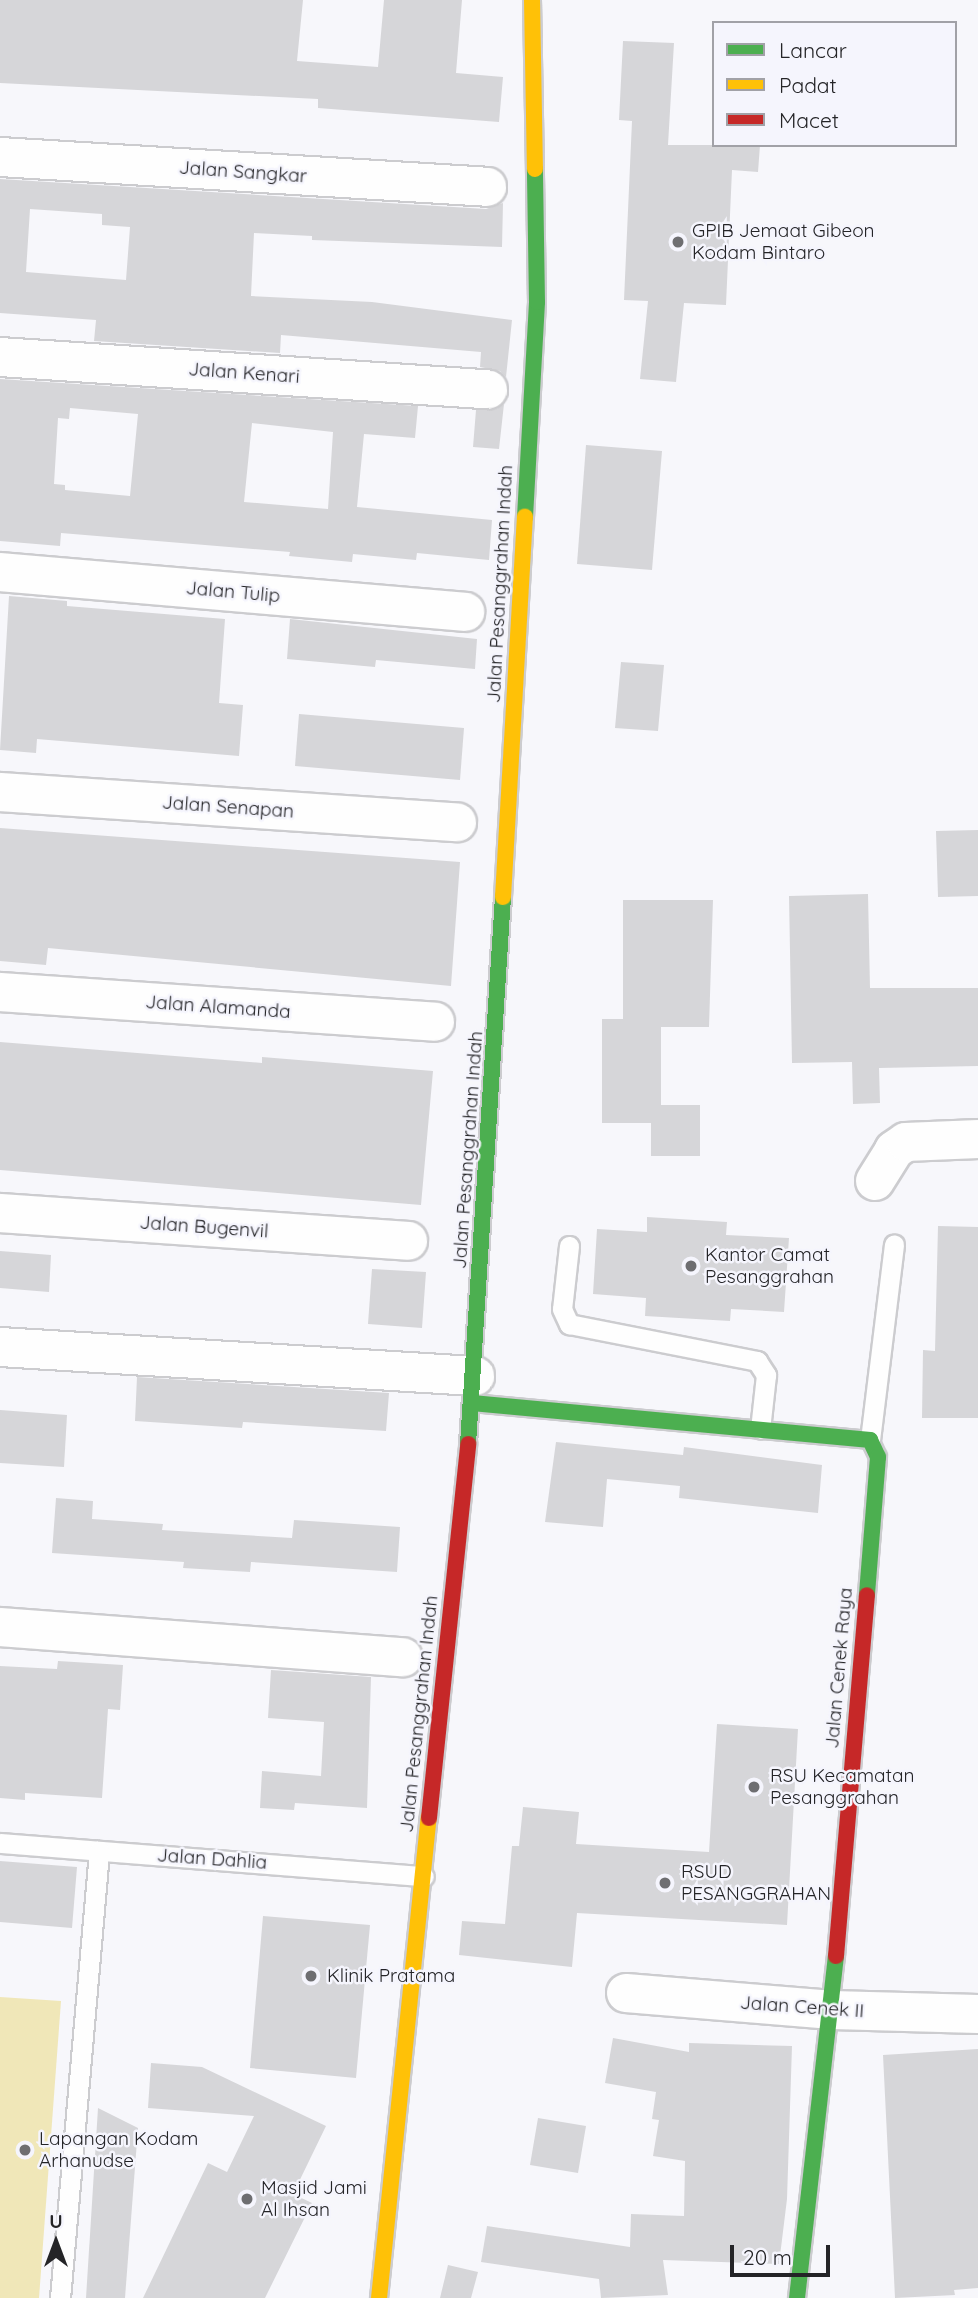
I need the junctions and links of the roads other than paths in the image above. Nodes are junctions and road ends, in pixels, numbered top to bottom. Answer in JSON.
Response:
{"nodes":[{"id":1,"x":532,"y":0,"type":"edge"},
{"id":2,"x":0,"y":157,"type":"edge"},
{"id":3,"x":487,"y":187,"type":"dead end"},
{"id":4,"x":0,"y":357,"type":"edge"},
{"id":5,"x":488,"y":389,"type":"dead end"},
{"id":6,"x":0,"y":572,"type":"edge"},
{"id":7,"x":465,"y":612,"type":"dead end"},
{"id":8,"x":0,"y":792,"type":"edge"},
{"id":9,"x":457,"y":822,"type":"dead end"},
{"id":10,"x":0,"y":992,"type":"edge"},
{"id":11,"x":435,"y":1022,"type":"dead end"},
{"id":12,"x":978,"y":1139,"type":"edge"},
{"id":13,"x":875,"y":1181,"type":"dead end"},
{"id":14,"x":0,"y":1213,"type":"edge"},
{"id":15,"x":408,"y":1241,"type":"dead end"},
{"id":16,"x":894,"y":1244,"type":"dead end"},
{"id":17,"x":569,"y":1246,"type":"dead end"},
{"id":18,"x":0,"y":1348,"type":"edge"},
{"id":19,"x":474,"y":1390,"type":"junction"},
{"id":20,"x":760,"y":1429,"type":"junction"},
{"id":21,"x":870,"y":1440,"type":"junction"},
{"id":22,"x":0,"y":1627,"type":"edge"},
{"id":23,"x":403,"y":1657,"type":"dead end"},
{"id":24,"x":0,"y":1843,"type":"edge"},
{"id":25,"x":99,"y":1851,"type":"junction"},
{"id":26,"x":424,"y":1876,"type":"junction"},
{"id":27,"x":626,"y":1993,"type":"dead end"},
{"id":28,"x":832,"y":2010,"type":"junction"},
{"id":29,"x":978,"y":2014,"type":"edge"},
{"id":30,"x":60,"y":2298,"type":"edge"},
{"id":31,"x":379,"y":2298,"type":"edge"},
{"id":32,"x":797,"y":2298,"type":"edge"}],
"edges":[{"from":1,"to":19,"type":"street","name":"Jalan Pesanggrahan Indah"},
{"from":2,"to":3,"type":"street","name":"Jalan Sangkar"},
{"from":4,"to":5,"type":"street","name":"Jalan Kenari"},
{"from":6,"to":7,"type":"street","name":"Jalan Tulip"},
{"from":8,"to":9,"type":"street","name":"Jalan Senapan"},
{"from":10,"to":11,"type":"street","name":"Jalan Alamanda"},
{"from":12,"to":13,"type":"street"},
{"from":14,"to":15,"type":"street","name":"Jalan Bugenvil"},
{"from":16,"to":21,"type":"lane"},
{"from":17,"to":20,"type":"lane"},
{"from":18,"to":19,"type":"street"},
{"from":19,"to":20,"type":"street"},
{"from":19,"to":26,"type":"street","name":"Jalan Pesanggrahan Indah"},
{"from":20,"to":21,"type":"street"},
{"from":21,"to":28,"type":"street","name":"Jalan Cenek Raya"},
{"from":22,"to":23,"type":"street"},
{"from":24,"to":25,"type":"lane","name":"Jalan Dahlia"},
{"from":25,"to":26,"type":"lane","name":"Jalan Dahlia"},
{"from":25,"to":30,"type":"lane"},
{"from":26,"to":31,"type":"street","name":"Jalan Pesanggrahan Indah"},
{"from":27,"to":28,"type":"street","name":"Jalan Cenek II"},
{"from":28,"to":29,"type":"street","name":"Jalan Cenek II"},
{"from":28,"to":32,"type":"street","name":"Jalan Cenek Raya"}]}
